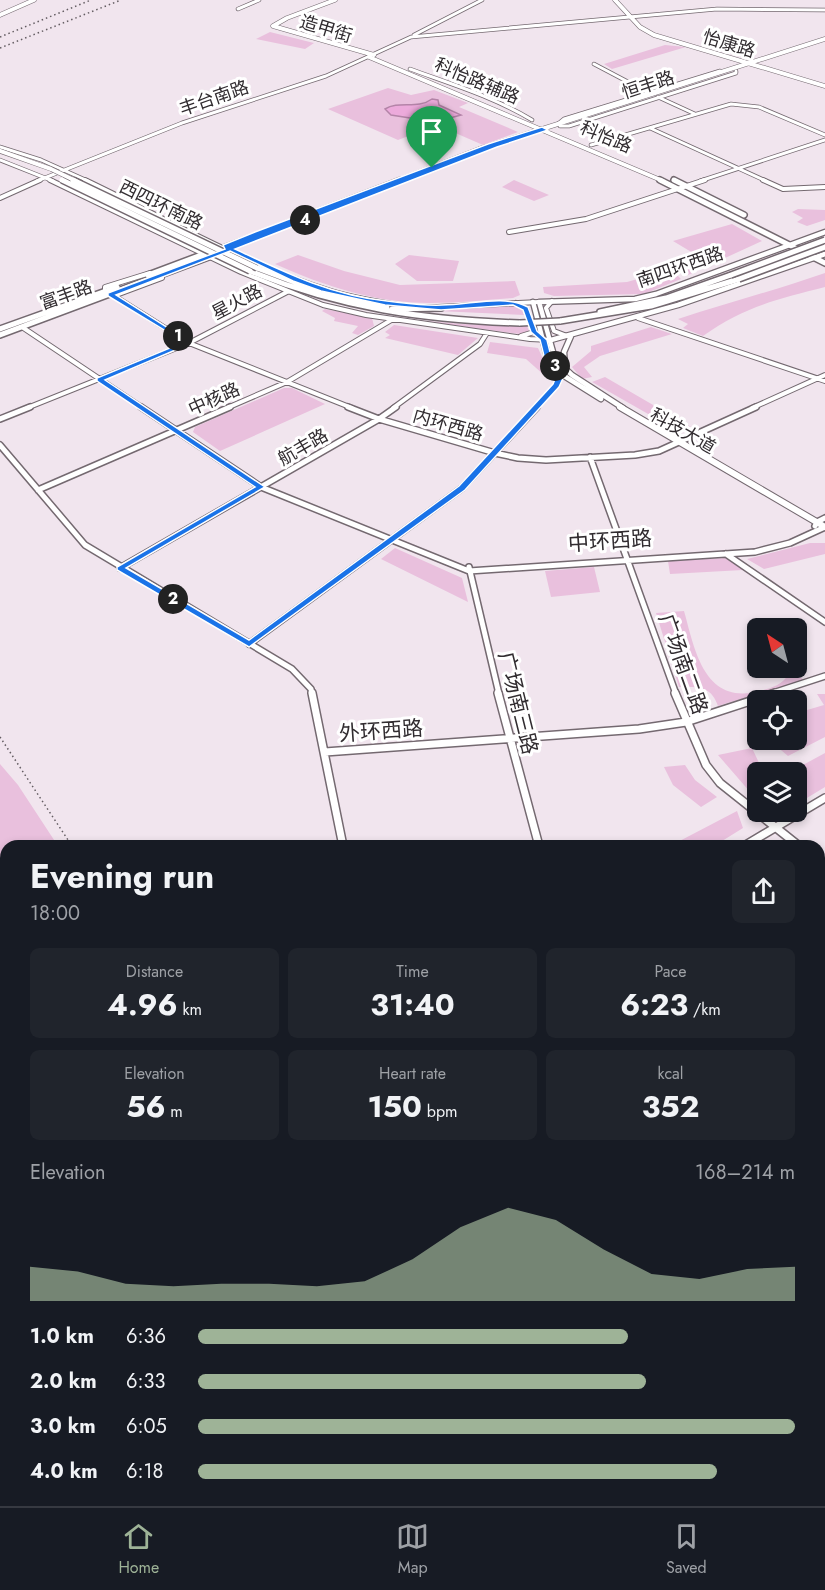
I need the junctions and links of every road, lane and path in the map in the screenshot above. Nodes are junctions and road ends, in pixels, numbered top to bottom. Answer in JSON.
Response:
{"nodes":[{"id":1,"x":28,"y":0,"type":"edge"},
{"id":2,"x":34,"y":0,"type":"edge"},
{"id":3,"x":259,"y":0,"type":"edge"},
{"id":4,"x":329,"y":0,"type":"edge"},
{"id":5,"x":335,"y":0,"type":"edge"},
{"id":6,"x":482,"y":0,"type":"edge"},
{"id":7,"x":615,"y":0,"type":"edge"},
{"id":8,"x":621,"y":0,"type":"edge"},
{"id":9,"x":238,"y":9,"type":"dead end"},
{"id":10,"x":825,"y":10,"type":"edge"},
{"id":11,"x":0,"y":14,"type":"edge"},
{"id":12,"x":632,"y":17,"type":"junction"},
{"id":13,"x":273,"y":26,"type":"junction"},
{"id":14,"x":411,"y":37,"type":"junction"},
{"id":15,"x":825,"y":41,"type":"edge"},
{"id":16,"x":372,"y":56,"type":"junction"},
{"id":17,"x":594,"y":64,"type":"dead end"},
{"id":18,"x":753,"y":64,"type":"junction"},
{"id":19,"x":734,"y":70,"type":"junction"},
{"id":20,"x":825,"y":85,"type":"edge"},
{"id":21,"x":654,"y":95,"type":"junction"},
{"id":22,"x":695,"y":114,"type":"junction"},
{"id":23,"x":559,"y":125,"type":"junction"},
{"id":24,"x":650,"y":128,"type":"junction"},
{"id":25,"x":547,"y":129,"type":"junction"},
{"id":26,"x":825,"y":135,"type":"edge"},
{"id":27,"x":825,"y":140,"type":"edge"},
{"id":28,"x":591,"y":145,"type":"junction"},
{"id":29,"x":0,"y":149,"type":"edge"},
{"id":30,"x":0,"y":158,"type":"edge"},
{"id":31,"x":50,"y":164,"type":"junction"},
{"id":32,"x":738,"y":169,"type":"junction"},
{"id":33,"x":27,"y":170,"type":"junction"},
{"id":34,"x":66,"y":170,"type":"junction"},
{"id":35,"x":46,"y":178,"type":"junction"},
{"id":36,"x":686,"y":185,"type":"junction"},
{"id":37,"x":825,"y":187,"type":"edge"},
{"id":38,"x":679,"y":188,"type":"junction"},
{"id":39,"x":116,"y":194,"type":"junction"},
{"id":40,"x":0,"y":198,"type":"edge"},
{"id":41,"x":96,"y":202,"type":"junction"},
{"id":42,"x":509,"y":232,"type":"dead end"},
{"id":43,"x":825,"y":232,"type":"edge"},
{"id":44,"x":825,"y":240,"type":"edge"},
{"id":45,"x":213,"y":241,"type":"junction"},
{"id":46,"x":796,"y":242,"type":"junction"},
{"id":47,"x":789,"y":244,"type":"junction"},
{"id":48,"x":825,"y":247,"type":"edge"},
{"id":49,"x":228,"y":248,"type":"junction"},
{"id":50,"x":192,"y":249,"type":"junction"},
{"id":51,"x":203,"y":254,"type":"junction"},
{"id":52,"x":824,"y":255,"type":"edge"},
{"id":53,"x":209,"y":257,"type":"junction"},
{"id":54,"x":815,"y":258,"type":"junction"},
{"id":55,"x":825,"y":263,"type":"edge"},
{"id":56,"x":324,"y":289,"type":"junction"},
{"id":57,"x":108,"y":292,"type":"junction"},
{"id":58,"x":287,"y":292,"type":"junction"},
{"id":59,"x":683,"y":293,"type":"junction"},
{"id":60,"x":706,"y":296,"type":"junction"},
{"id":61,"x":635,"y":299,"type":"junction"},
{"id":62,"x":324,"y":300,"type":"junction"},
{"id":63,"x":552,"y":301,"type":"junction"},
{"id":64,"x":675,"y":301,"type":"junction"},
{"id":65,"x":536,"y":302,"type":"junction"},
{"id":66,"x":514,"y":303,"type":"junction"},
{"id":67,"x":371,"y":308,"type":"junction"},
{"id":68,"x":441,"y":308,"type":"junction"},
{"id":69,"x":392,"y":309,"type":"junction"},
{"id":70,"x":352,"y":313,"type":"junction"},
{"id":71,"x":559,"y":318,"type":"junction"},
{"id":72,"x":638,"y":318,"type":"junction"},
{"id":73,"x":393,"y":319,"type":"junction"},
{"id":74,"x":408,"y":321,"type":"junction"},
{"id":75,"x":520,"y":321,"type":"junction"},
{"id":76,"x":22,"y":327,"type":"junction"},
{"id":77,"x":0,"y":329,"type":"edge"},
{"id":78,"x":534,"y":332,"type":"junction"},
{"id":79,"x":487,"y":333,"type":"junction"},
{"id":80,"x":499,"y":334,"type":"junction"},
{"id":81,"x":0,"y":335,"type":"edge"},
{"id":82,"x":571,"y":336,"type":"junction"},
{"id":83,"x":544,"y":340,"type":"junction"},
{"id":84,"x":551,"y":340,"type":"junction"},
{"id":85,"x":189,"y":343,"type":"junction"},
{"id":86,"x":550,"y":348,"type":"junction"},
{"id":87,"x":563,"y":372,"type":"junction"},
{"id":88,"x":825,"y":375,"type":"edge"},
{"id":89,"x":816,"y":378,"type":"junction"},
{"id":90,"x":99,"y":379,"type":"junction"},
{"id":91,"x":825,"y":381,"type":"edge"},
{"id":92,"x":287,"y":382,"type":"junction"},
{"id":93,"x":825,"y":385,"type":"edge"},
{"id":94,"x":0,"y":419,"type":"edge"},
{"id":95,"x":379,"y":419,"type":"junction"},
{"id":96,"x":176,"y":431,"type":"junction"},
{"id":97,"x":677,"y":442,"type":"junction"},
{"id":98,"x":0,"y":445,"type":"edge"},
{"id":99,"x":495,"y":453,"type":"junction"},
{"id":100,"x":590,"y":457,"type":"junction"},
{"id":101,"x":261,"y":487,"type":"junction"},
{"id":102,"x":38,"y":490,"type":"junction"},
{"id":103,"x":825,"y":518,"type":"edge"},
{"id":104,"x":822,"y":527,"type":"edge"},
{"id":105,"x":393,"y":540,"type":"junction"},
{"id":106,"x":725,"y":552,"type":"junction"},
{"id":107,"x":627,"y":558,"type":"junction"},
{"id":108,"x":120,"y":568,"type":"junction"},
{"id":109,"x":469,"y":569,"type":"junction"},
{"id":110,"x":825,"y":622,"type":"edge"},
{"id":111,"x":249,"y":644,"type":"junction"},
{"id":112,"x":825,"y":676,"type":"edge"},
{"id":113,"x":686,"y":722,"type":"junction"},
{"id":114,"x":509,"y":738,"type":"junction"},
{"id":115,"x":325,"y":752,"type":"junction"},
{"id":116,"x":825,"y":798,"type":"edge"},
{"id":117,"x":776,"y":827,"type":"junction"},
{"id":118,"x":342,"y":840,"type":"edge"},
{"id":119,"x":537,"y":840,"type":"edge"},
{"id":120,"x":754,"y":840,"type":"edge"},
{"id":121,"x":792,"y":840,"type":"edge"}],
"edges":[{"from":1,"to":11,"type":"main road"},
{"from":2,"to":11,"type":"main road"},
{"from":3,"to":9,"type":"street"},
{"from":4,"to":13,"type":"main road"},
{"from":5,"to":13,"type":"main road"},
{"from":6,"to":14,"type":"street"},
{"from":7,"to":12,"type":"main road"},
{"from":8,"to":12,"type":"main road"},
{"from":10,"to":12,"type":"street","name":"丰台南路"},
{"from":12,"to":14,"type":"street","name":"丰台南路"},
{"from":12,"to":18,"type":"main road","name":"怡康路"},
{"from":13,"to":16,"type":"main road","name":"造甲街"},
{"from":14,"to":16,"type":"street","name":"丰台南路"},
{"from":15,"to":18,"type":"main road","name":"恒丰路"},
{"from":16,"to":25,"type":"main road","name":"科怡路"},
{"from":16,"to":25,"type":"main road","name":"科怡路"},
{"from":16,"to":34,"type":"street","name":"丰台南路"},
{"from":17,"to":21,"type":"street"},
{"from":18,"to":19,"type":"main road","name":"恒丰路"},
{"from":18,"to":20,"type":"main road","name":"怡康路"},
{"from":19,"to":21,"type":"main road","name":"恒丰路"},
{"from":19,"to":21,"type":"street"},
{"from":21,"to":22,"type":"street"},
{"from":21,"to":23,"type":"main road","name":"恒丰路"},
{"from":21,"to":23,"type":"street"},
{"from":22,"to":24,"type":"street"},
{"from":22,"to":26,"type":"street"},
{"from":23,"to":25,"type":"main road","name":"恒丰路"},
{"from":24,"to":28,"type":"street"},
{"from":24,"to":32,"type":"street"},
{"from":25,"to":28,"type":"main road","name":"科怡路"},
{"from":25,"to":38,"type":"main road","name":"科怡路"},
{"from":25,"to":49,"type":"main road"},
{"from":27,"to":32,"type":"street"},
{"from":28,"to":36,"type":"main road","name":"科怡路"},
{"from":29,"to":31,"type":"street","name":"西四环南路"},
{"from":29,"to":67,"type":"main road","name":"西四环南路","bridge":true},
{"from":30,"to":33,"type":"street","name":"西四环南路"},
{"from":30,"to":62,"type":"main road","name":"西四环南路","bridge":true},
{"from":31,"to":33,"type":"street"},
{"from":31,"to":34,"type":"street","name":"西四环南路"},
{"from":32,"to":36,"type":"street"},
{"from":32,"to":37,"type":"street"},
{"from":33,"to":35,"type":"street","name":"西四环南路"},
{"from":34,"to":35,"type":"street","name":"丰台南路"},
{"from":34,"to":39,"type":"street","name":"西四环南路"},
{"from":35,"to":40,"type":"street","name":"丰台南路"},
{"from":35,"to":41,"type":"street","name":"西四环南路"},
{"from":36,"to":38,"type":"street"},
{"from":36,"to":46,"type":"main road","name":"科怡路"},
{"from":38,"to":42,"type":"street"},
{"from":38,"to":47,"type":"main road","name":"科怡路"},
{"from":39,"to":41,"type":"street"},
{"from":39,"to":45,"type":"street","name":"西四环南路"},
{"from":41,"to":50,"type":"street","name":"西四环南路"},
{"from":43,"to":46,"type":"main road","name":"南四环西路"},
{"from":44,"to":59,"type":"main road","bridge":true},
{"from":45,"to":49,"type":"street","name":"西四环南路"},
{"from":45,"to":50,"type":"street"},
{"from":46,"to":47,"type":"main road","name":"南四环西路"},
{"from":46,"to":52,"type":"main road","name":"科怡路"},
{"from":47,"to":54,"type":"main road","name":"科怡路"},
{"from":47,"to":61,"type":"main road","name":"南四环西路"},
{"from":48,"to":64,"type":"main road","name":"南四环西路","bridge":true},
{"from":49,"to":51,"type":"main road","name":"富丰路"},
{"from":49,"to":53,"type":"main road","name":"富丰路"},
{"from":49,"to":56,"type":"street","name":"西四环南路"},
{"from":50,"to":51,"type":"street","name":"西四环南路"},
{"from":51,"to":53,"type":"street","name":"西四环南路"},
{"from":51,"to":57,"type":"main road","name":"富丰路"},
{"from":52,"to":54,"type":"main road","name":"南四环西路"},
{"from":53,"to":57,"type":"main road","name":"富丰路"},
{"from":53,"to":58,"type":"street","name":"西四环南路"},
{"from":54,"to":55,"type":"main road","name":"科怡路"},
{"from":54,"to":60,"type":"main road","name":"南四环西路"},
{"from":56,"to":67,"type":"main road"},
{"from":56,"to":68,"type":"street","name":"西四环南路"},
{"from":57,"to":76,"type":"main road","name":"富丰路"},
{"from":57,"to":77,"type":"main road","name":"富丰路"},
{"from":57,"to":85,"type":"street","name":"内环西路"},
{"from":58,"to":70,"type":"street","name":"西四环南路"},
{"from":58,"to":85,"type":"street","name":"星火路"},
{"from":59,"to":61,"type":"main road"},
{"from":59,"to":71,"type":"main road","name":"南四环西路"},
{"from":60,"to":64,"type":"main road"},
{"from":60,"to":72,"type":"main road","name":"南四环西路"},
{"from":61,"to":63,"type":"main road","name":"南四环西路"},
{"from":62,"to":67,"type":"main road","name":"西四环南路"},
{"from":62,"to":70,"type":"main road"},
{"from":63,"to":65,"type":"main road","name":"南四环西路"},
{"from":63,"to":82,"type":"street"},
{"from":64,"to":71,"type":"main road","name":"南四环西路"},
{"from":65,"to":66,"type":"street","name":"西四环南路"},
{"from":65,"to":83,"type":"main road","name":"科技大道"},
{"from":65,"to":84,"type":"main road"},
{"from":66,"to":68,"type":"street","name":"西四环南路"},
{"from":66,"to":78,"type":"street"},
{"from":67,"to":69,"type":"main road","name":"西四环南路"},
{"from":67,"to":74,"type":"main road"},
{"from":67,"to":75,"type":"main road","name":"西四环南路"},
{"from":68,"to":69,"type":"main road"},
{"from":69,"to":75,"type":"main road","name":"西四环南路"},
{"from":70,"to":73,"type":"street","name":"西四环南路"},
{"from":71,"to":75,"type":"main road","name":"南四环西路","bridge":true},
{"from":72,"to":82,"type":"main road","name":"南四环西路"},
{"from":72,"to":89,"type":"street"},
{"from":73,"to":74,"type":"street","name":"西四环南路"},
{"from":73,"to":92,"type":"street","name":"中核路"},
{"from":74,"to":79,"type":"street","name":"西四环南路"},
{"from":76,"to":81,"type":"main road","name":"富丰路"},
{"from":76,"to":90,"type":"street","name":"中环西路"},
{"from":78,"to":80,"type":"street"},
{"from":78,"to":83,"type":"street"},
{"from":79,"to":80,"type":"street","name":"西四环南路"},
{"from":79,"to":95,"type":"street","name":"航丰路"},
{"from":80,"to":83,"type":"street","name":"西四环南路"},
{"from":82,"to":84,"type":"main road","name":"南四环西路"},
{"from":82,"to":87,"type":"main road"},
{"from":83,"to":84,"type":"street","name":"西四环南路"},
{"from":83,"to":86,"type":"street"},
{"from":83,"to":87,"type":"main road","name":"科技大道"},
{"from":84,"to":86,"type":"main road"},
{"from":85,"to":90,"type":"street","name":"星火路"},
{"from":85,"to":92,"type":"street","name":"内环西路"},
{"from":86,"to":87,"type":"main road","name":"科技大道"},
{"from":87,"to":97,"type":"main road","name":"科技大道"},
{"from":87,"to":99,"type":"street"},
{"from":88,"to":89,"type":"street","name":"内环西路"},
{"from":89,"to":91,"type":"street"},
{"from":89,"to":93,"type":"street"},
{"from":89,"to":97,"type":"street","name":"内环西路"},
{"from":90,"to":94,"type":"street","name":"星火路"},
{"from":90,"to":96,"type":"street","name":"中环西路"},
{"from":92,"to":95,"type":"street","name":"内环西路"},
{"from":92,"to":96,"type":"street","name":"中核路"},
{"from":95,"to":99,"type":"street","name":"内环西路"},
{"from":95,"to":101,"type":"street","name":"航丰路"},
{"from":96,"to":101,"type":"street","name":"中环西路"},
{"from":96,"to":102,"type":"street","name":"中核路"},
{"from":97,"to":100,"type":"street","name":"内环西路"},
{"from":97,"to":104,"type":"main road","name":"科技大道"},
{"from":98,"to":102,"type":"street","name":"外环西路"},
{"from":99,"to":100,"type":"street","name":"内环西路"},
{"from":99,"to":105,"type":"street"},
{"from":100,"to":107,"type":"street","name":"广场南二路"},
{"from":101,"to":105,"type":"street","name":"中环西路"},
{"from":101,"to":108,"type":"street","name":"航丰路"},
{"from":102,"to":108,"type":"street","name":"外环西路"},
{"from":103,"to":104,"type":"street","name":"中环西路"},
{"from":104,"to":106,"type":"street","name":"中环西路"},
{"from":105,"to":109,"type":"street","name":"中环西路"},
{"from":105,"to":111,"type":"street"},
{"from":106,"to":107,"type":"street","name":"中环西路"},
{"from":106,"to":110,"type":"street"},
{"from":107,"to":109,"type":"street","name":"中环西路"},
{"from":107,"to":113,"type":"street","name":"广场南二路"},
{"from":108,"to":111,"type":"street","name":"外环西路"},
{"from":109,"to":114,"type":"street","name":"广场南三路"},
{"from":111,"to":115,"type":"street","name":"外环西路"},
{"from":112,"to":113,"type":"street","name":"外环西路"},
{"from":113,"to":114,"type":"street","name":"外环西路"},
{"from":113,"to":117,"type":"street","name":"广场南二路"},
{"from":114,"to":115,"type":"street","name":"外环西路"},
{"from":114,"to":119,"type":"street","name":"广场南三路"},
{"from":115,"to":118,"type":"street"},
{"from":116,"to":117,"type":"street"},
{"from":117,"to":120,"type":"street"},
{"from":117,"to":121,"type":"street","name":"广场南二路"}]}
